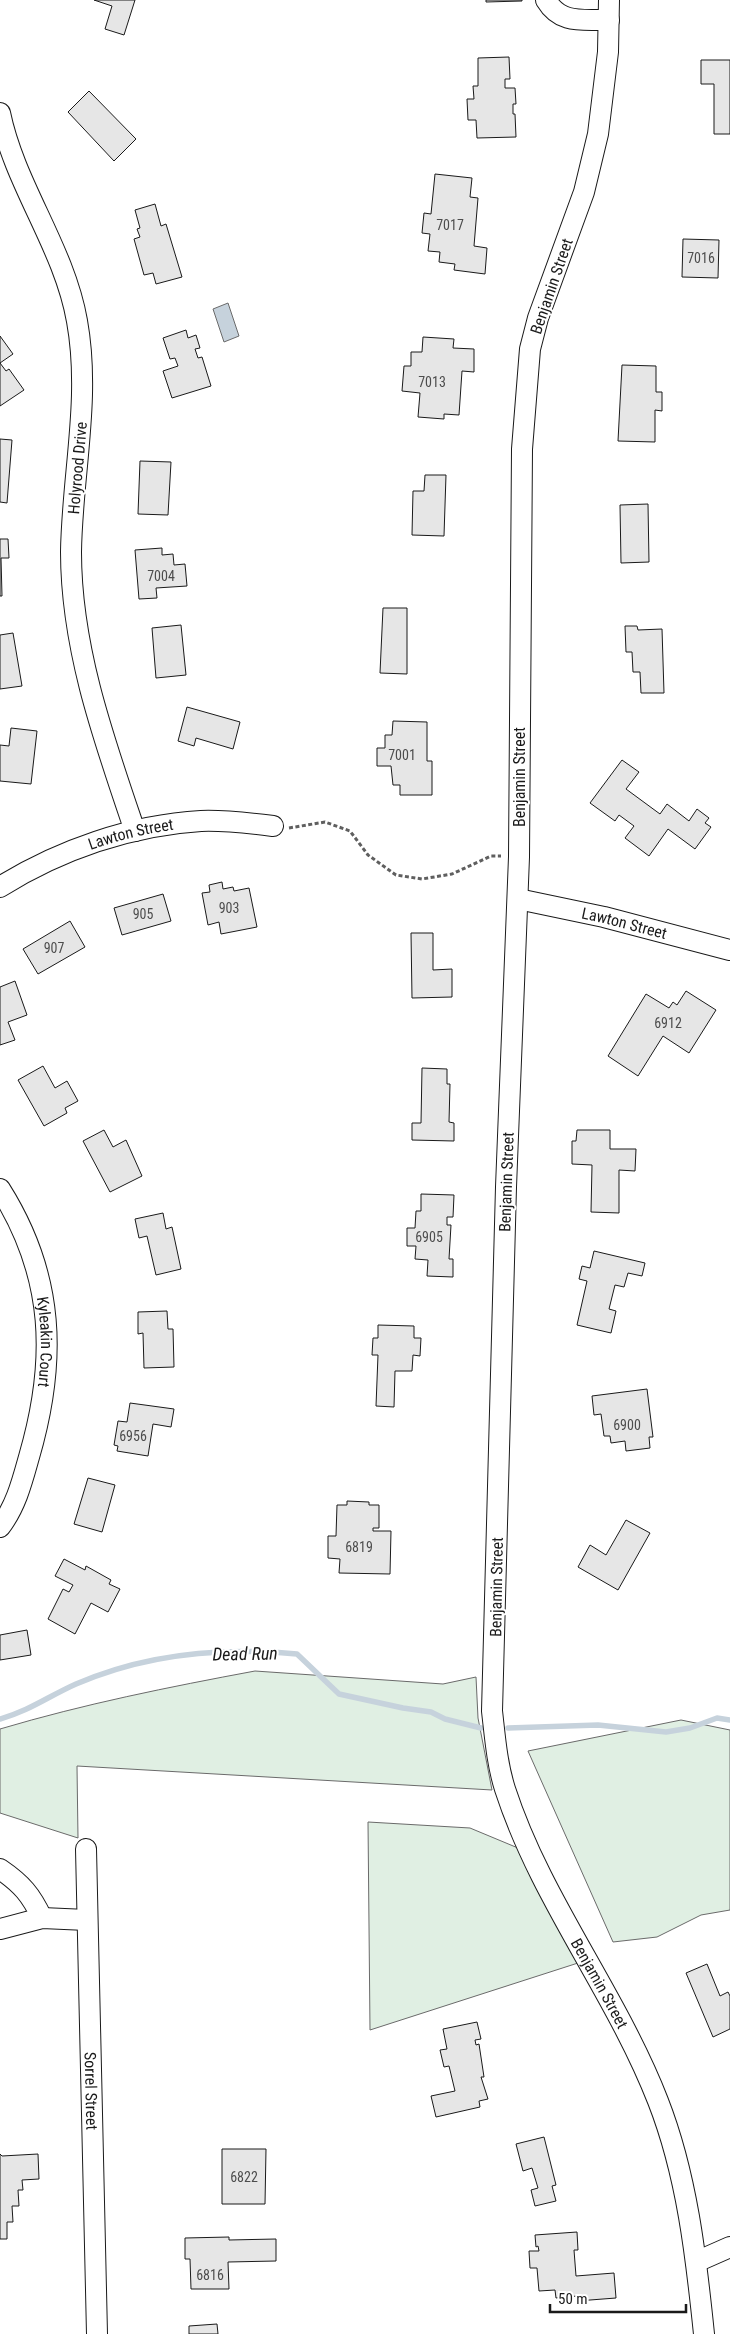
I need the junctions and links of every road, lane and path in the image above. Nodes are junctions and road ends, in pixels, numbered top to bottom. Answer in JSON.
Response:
{"nodes":[{"id":1,"x":546,"y":0,"type":"edge"},
{"id":2,"x":609,"y":10,"type":"edge"},
{"id":3,"x":0,"y":113,"type":"edge"},
{"id":4,"x":273,"y":826,"type":"joint"},
{"id":5,"x":135,"y":830,"type":"junction"},
{"id":6,"x":519,"y":857,"type":"junction"},
{"id":7,"x":2,"y":882,"type":"edge"},
{"id":8,"x":518,"y":899,"type":"junction"},
{"id":9,"x":730,"y":950,"type":"edge"},
{"id":10,"x":0,"y":1189,"type":"edge"},
{"id":11,"x":0,"y":1527,"type":"edge"},
{"id":12,"x":86,"y":1849,"type":"dead end"},
{"id":13,"x":0,"y":1869,"type":"edge"},
{"id":14,"x":42,"y":1918,"type":"junction"},
{"id":15,"x":87,"y":1920,"type":"junction"},
{"id":16,"x":0,"y":1929,"type":"edge"},
{"id":17,"x":730,"y":2247,"type":"edge"},
{"id":18,"x":696,"y":2262,"type":"junction"},
{"id":19,"x":97,"y":2334,"type":"edge"},
{"id":20,"x":704,"y":2334,"type":"edge"}],
"edges":[{"from":1,"to":2,"type":"street"},
{"from":2,"to":6,"type":"street","name":"Benjamin Street"},
{"from":3,"to":5,"type":"street","name":"Holyrood Drive"},
{"from":4,"to":5,"type":"street","name":"Lawton Street"},
{"from":4,"to":6,"type":"path"},
{"from":5,"to":7,"type":"street","name":"Lawton Street"},
{"from":6,"to":8,"type":"street","name":"Benjamin Street"},
{"from":8,"to":9,"type":"street","name":"Lawton Street"},
{"from":8,"to":18,"type":"street","name":"Benjamin Street"},
{"from":10,"to":11,"type":"street","name":"Kyleakin Court"},
{"from":12,"to":15,"type":"street","name":"Sorrel Street"},
{"from":13,"to":14,"type":"street"},
{"from":14,"to":15,"type":"street"},
{"from":14,"to":16,"type":"street"},
{"from":15,"to":19,"type":"street","name":"Sorrel Street"},
{"from":17,"to":18,"type":"street"},
{"from":18,"to":20,"type":"street","name":"Benjamin Street"}]}
